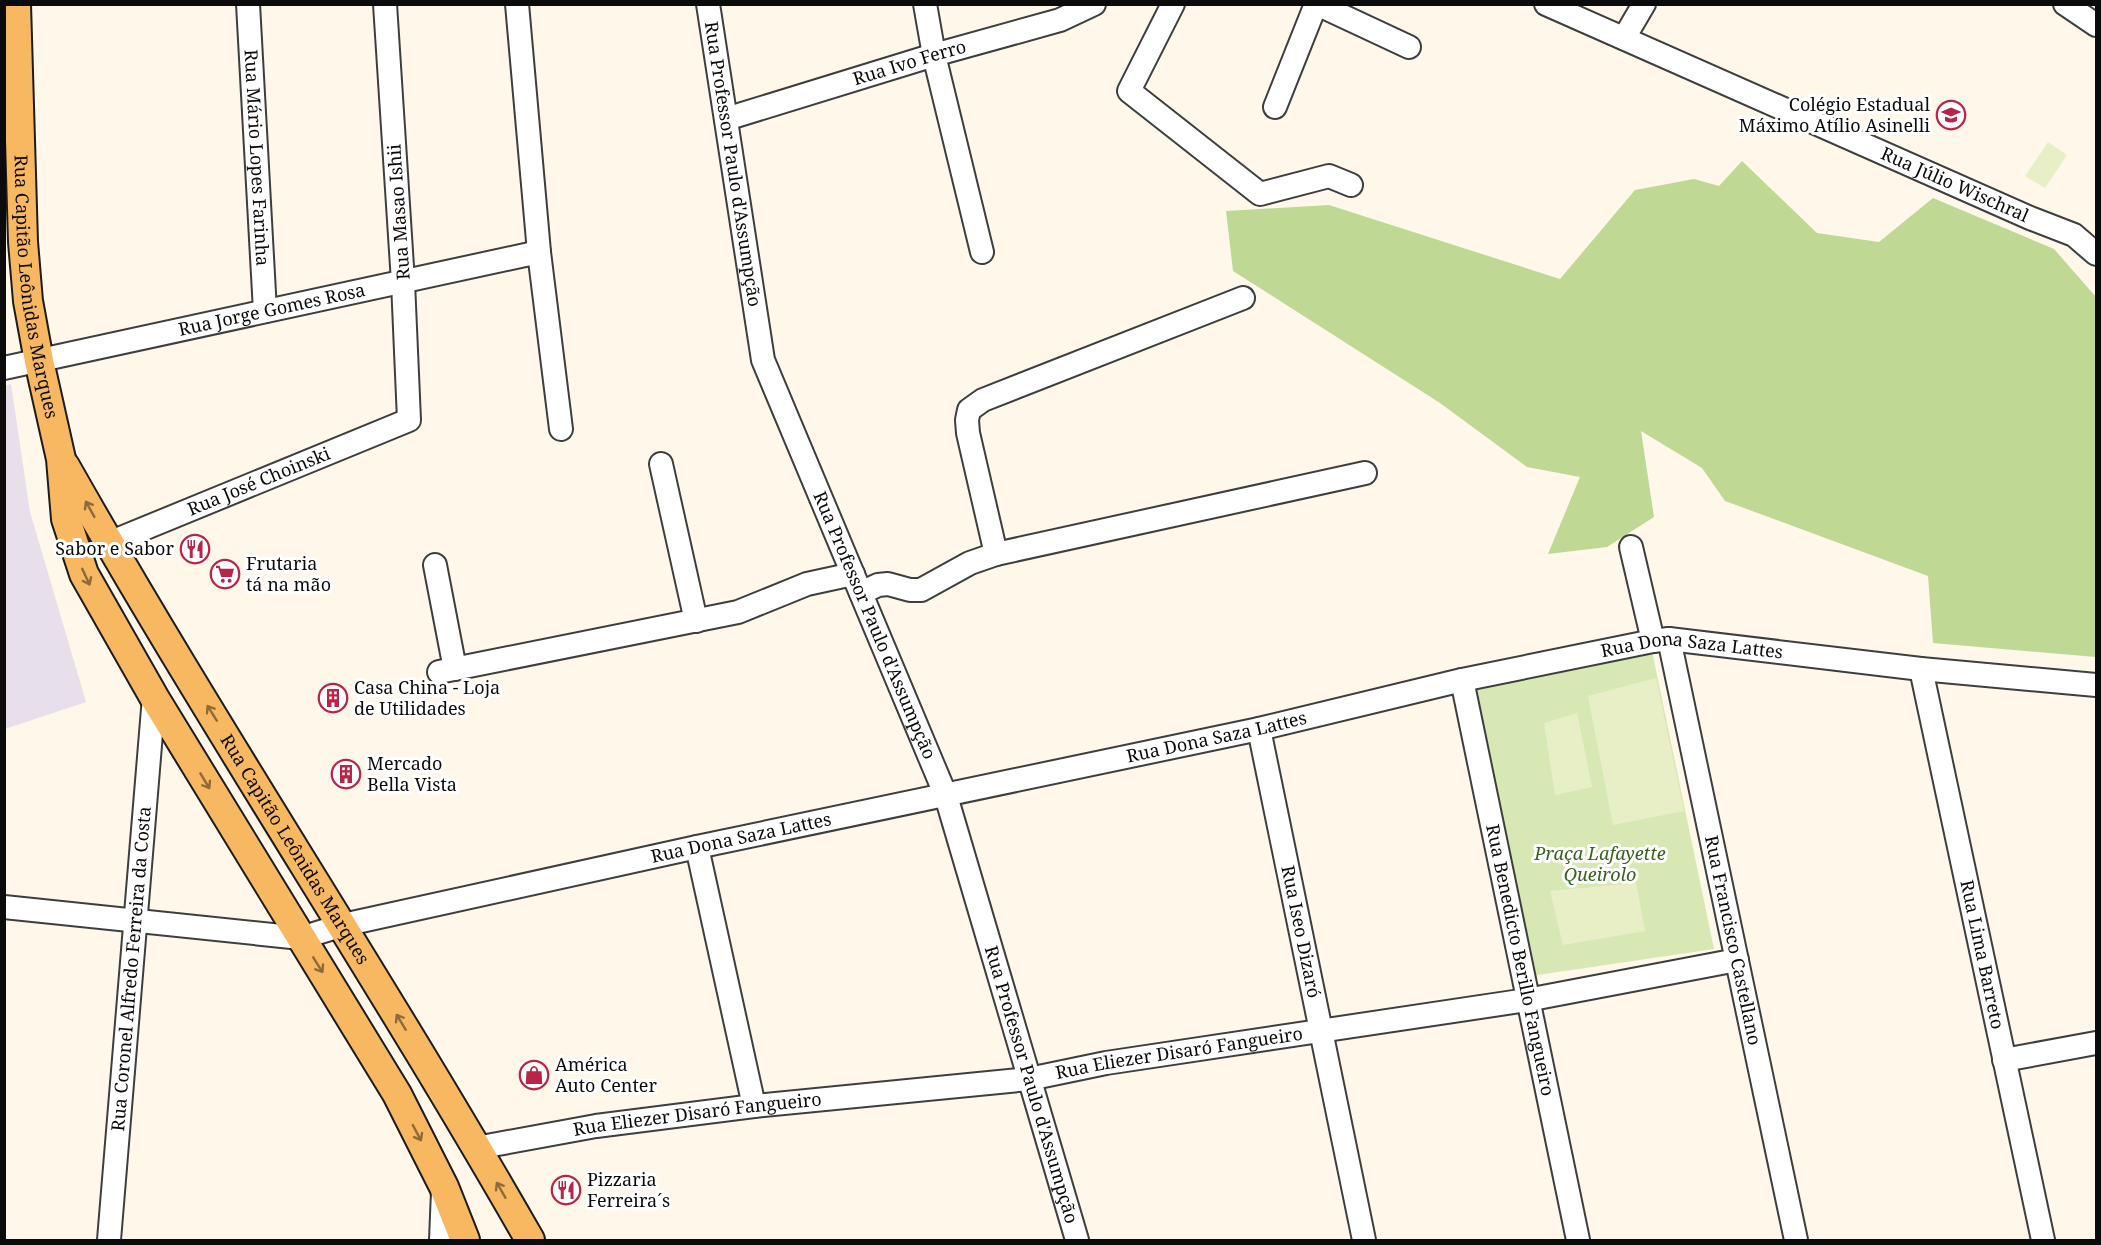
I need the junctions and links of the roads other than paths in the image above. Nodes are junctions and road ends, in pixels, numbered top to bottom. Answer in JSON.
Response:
{"nodes":[{"id":1,"x":16,"y":4,"type":"edge"},
{"id":2,"x":248,"y":4,"type":"edge"},
{"id":3,"x":385,"y":4,"type":"edge"},
{"id":4,"x":517,"y":4,"type":"edge"},
{"id":5,"x":708,"y":4,"type":"edge"},
{"id":6,"x":925,"y":4,"type":"edge"},
{"id":7,"x":1094,"y":4,"type":"edge"},
{"id":8,"x":1173,"y":4,"type":"edge"},
{"id":9,"x":1317,"y":4,"type":"edge"},
{"id":10,"x":1546,"y":4,"type":"edge"},
{"id":11,"x":1644,"y":4,"type":"edge"},
{"id":12,"x":2065,"y":4,"type":"edge"},
{"id":13,"x":2097,"y":25,"type":"edge"},
{"id":14,"x":1624,"y":38,"type":"junction"},
{"id":15,"x":1409,"y":47,"type":"dead end"},
{"id":16,"x":934,"y":55,"type":"junction"},
{"id":17,"x":1275,"y":106,"type":"dead end"},
{"id":18,"x":726,"y":119,"type":"junction"},
{"id":19,"x":1351,"y":185,"type":"dead end"},
{"id":20,"x":539,"y":252,"type":"junction"},
{"id":21,"x":982,"y":252,"type":"dead end"},
{"id":22,"x":2097,"y":254,"type":"edge"},
{"id":23,"x":403,"y":282,"type":"junction"},
{"id":24,"x":1243,"y":298,"type":"dead end"},
{"id":25,"x":266,"y":311,"type":"junction"},
{"id":26,"x":39,"y":361,"type":"junction"},
{"id":27,"x":4,"y":368,"type":"edge"},
{"id":28,"x":409,"y":420,"type":"joint"},
{"id":29,"x":561,"y":429,"type":"dead end"},
{"id":30,"x":62,"y":459,"type":"junction"},
{"id":31,"x":661,"y":464,"type":"dead end"},
{"id":32,"x":1365,"y":473,"type":"dead end"},
{"id":33,"x":109,"y":543,"type":"junction"},
{"id":34,"x":1631,"y":547,"type":"dead end"},
{"id":35,"x":996,"y":554,"type":"junction"},
{"id":36,"x":435,"y":566,"type":"dead end"},
{"id":37,"x":857,"y":584,"type":"junction"},
{"id":38,"x":696,"y":621,"type":"junction"},
{"id":39,"x":1661,"y":640,"type":"junction"},
{"id":40,"x":1921,"y":669,"type":"junction"},
{"id":41,"x":1462,"y":680,"type":"junction"},
{"id":42,"x":2097,"y":685,"type":"edge"},
{"id":43,"x":154,"y":697,"type":"junction"},
{"id":44,"x":1259,"y":729,"type":"junction"},
{"id":45,"x":946,"y":796,"type":"junction"},
{"id":46,"x":697,"y":847,"type":"junction"},
{"id":47,"x":4,"y":907,"type":"edge"},
{"id":48,"x":136,"y":920,"type":"junction"},
{"id":49,"x":343,"y":925,"type":"junction"},
{"id":50,"x":301,"y":938,"type":"junction"},
{"id":51,"x":1737,"y":960,"type":"junction"},
{"id":52,"x":1527,"y":1000,"type":"junction"},
{"id":53,"x":1322,"y":1031,"type":"junction"},
{"id":54,"x":2097,"y":1043,"type":"edge"},
{"id":55,"x":2004,"y":1060,"type":"junction"},
{"id":56,"x":1029,"y":1079,"type":"junction"},
{"id":57,"x":754,"y":1106,"type":"junction"},
{"id":58,"x":476,"y":1148,"type":"junction"},
{"id":59,"x":444,"y":1187,"type":"junction"},
{"id":60,"x":109,"y":1240,"type":"edge"},
{"id":61,"x":441,"y":1240,"type":"edge"},
{"id":62,"x":465,"y":1240,"type":"edge"},
{"id":63,"x":530,"y":1240,"type":"edge"},
{"id":64,"x":1077,"y":1240,"type":"edge"},
{"id":65,"x":1364,"y":1240,"type":"edge"},
{"id":66,"x":1578,"y":1240,"type":"edge"},
{"id":67,"x":1796,"y":1240,"type":"edge"},
{"id":68,"x":2043,"y":1240,"type":"edge"}],
"edges":[{"from":1,"to":26,"type":"main road","name":"Rua Capitão Leônidas Marques"},
{"from":2,"to":25,"type":"street","name":"Rua Mário Lopes Farinha"},
{"from":3,"to":23,"type":"street","name":"Rua Masao Ishii"},
{"from":4,"to":20,"type":"street"},
{"from":5,"to":18,"type":"street","name":"Rua Professor Paulo d'Assumpção"},
{"from":6,"to":16,"type":"street"},
{"from":7,"to":16,"type":"street","name":"Rua Ivo Ferro"},
{"from":8,"to":19,"type":"street"},
{"from":9,"to":15,"type":"street"},
{"from":9,"to":17,"type":"street"},
{"from":10,"to":14,"type":"street","name":"Rua Júlio Wischral"},
{"from":11,"to":14,"type":"street"},
{"from":12,"to":13,"type":"street"},
{"from":14,"to":22,"type":"street","name":"Rua Júlio Wischral"},
{"from":16,"to":18,"type":"street","name":"Rua Ivo Ferro"},
{"from":16,"to":21,"type":"street"},
{"from":18,"to":37,"type":"street","name":"Rua Professor Paulo d'Assumpção"},
{"from":20,"to":23,"type":"street","name":"Rua Jorge Gomes Rosa"},
{"from":20,"to":29,"type":"street"},
{"from":23,"to":25,"type":"street","name":"Rua Jorge Gomes Rosa"},
{"from":23,"to":28,"type":"street","name":"Rua Masao Ishii"},
{"from":24,"to":35,"type":"street"},
{"from":25,"to":26,"type":"street","name":"Rua Jorge Gomes Rosa"},
{"from":26,"to":27,"type":"street","name":"Rua Jorge Gomes Rosa"},
{"from":26,"to":30,"type":"main road","name":"Rua Capitão Leônidas Marques"},
{"from":28,"to":33,"type":"street","name":"Rua José Choinski"},
{"from":33,"to":30,"type":"main road","name":"Rua Capitão Leônidas Marques","one_way":true},
{"from":30,"to":43,"type":"main road","name":"Rua Capitão Leônidas Marques","one_way":true},
{"from":31,"to":38,"type":"street"},
{"from":32,"to":35,"type":"street"},
{"from":49,"to":33,"type":"main road","name":"Rua Capitão Leônidas Marques","one_way":true},
{"from":34,"to":39,"type":"street","name":"Rua Francisco Castellano"},
{"from":35,"to":37,"type":"street"},
{"from":36,"to":38,"type":"street"},
{"from":37,"to":38,"type":"street"},
{"from":37,"to":45,"type":"street","name":"Rua Professor Paulo d'Assumpção"},
{"from":39,"to":40,"type":"street","name":"Rua Dona Saza Lattes"},
{"from":39,"to":41,"type":"street","name":"Rua Dona Saza Lattes"},
{"from":39,"to":51,"type":"street","name":"Rua Francisco Castellano"},
{"from":40,"to":42,"type":"street","name":"Rua Dona Saza Lattes"},
{"from":40,"to":55,"type":"street","name":"Rua Lima Barreto"},
{"from":41,"to":44,"type":"street","name":"Rua Dona Saza Lattes"},
{"from":41,"to":52,"type":"street","name":"Rua Benedicto Berillo Fangueiro"},
{"from":43,"to":48,"type":"street","name":"Rua Coronel Alfredo Ferreira da Costa"},
{"from":43,"to":50,"type":"main road","name":"Rua Capitão Leônidas Marques","one_way":true},
{"from":44,"to":45,"type":"street","name":"Rua Dona Saza Lattes"},
{"from":44,"to":53,"type":"street","name":"Rua Iseo Dizaró"},
{"from":45,"to":46,"type":"street","name":"Rua Dona Saza Lattes"},
{"from":45,"to":56,"type":"street","name":"Rua Professor Paulo d'Assumpção"},
{"from":46,"to":49,"type":"street","name":"Rua Dona Saza Lattes"},
{"from":46,"to":57,"type":"street"},
{"from":47,"to":48,"type":"street"},
{"from":48,"to":50,"type":"street"},
{"from":48,"to":60,"type":"street","name":"Rua Coronel Alfredo Ferreira da Costa"},
{"from":49,"to":50,"type":"street","name":"Rua Dona Saza Lattes"},
{"from":58,"to":49,"type":"main road","name":"Rua Capitão Leônidas Marques","one_way":true},
{"from":50,"to":59,"type":"main road","name":"Rua Capitão Leônidas Marques","one_way":true},
{"from":51,"to":52,"type":"street","name":"Rua Eliezer Disaró Fangueiro"},
{"from":51,"to":67,"type":"street","name":"Rua Francisco Castellano"},
{"from":52,"to":53,"type":"street","name":"Rua Eliezer Disaró Fangueiro"},
{"from":52,"to":66,"type":"street","name":"Rua Benedicto Berillo Fangueiro"},
{"from":53,"to":56,"type":"street","name":"Rua Eliezer Disaró Fangueiro"},
{"from":53,"to":65,"type":"street","name":"Rua Iseo Dizaró"},
{"from":54,"to":55,"type":"street"},
{"from":55,"to":68,"type":"street","name":"Rua Lima Barreto"},
{"from":56,"to":57,"type":"street","name":"Rua Eliezer Disaró Fangueiro"},
{"from":56,"to":64,"type":"street","name":"Rua Professor Paulo d'Assumpção"},
{"from":57,"to":58,"type":"street","name":"Rua Eliezer Disaró Fangueiro"},
{"from":63,"to":58,"type":"main road","name":"Rua Capitão Leônidas Marques","one_way":true},
{"from":59,"to":61,"type":"street"},
{"from":59,"to":62,"type":"main road","name":"Rua Capitão Leônidas Marques"}]}
